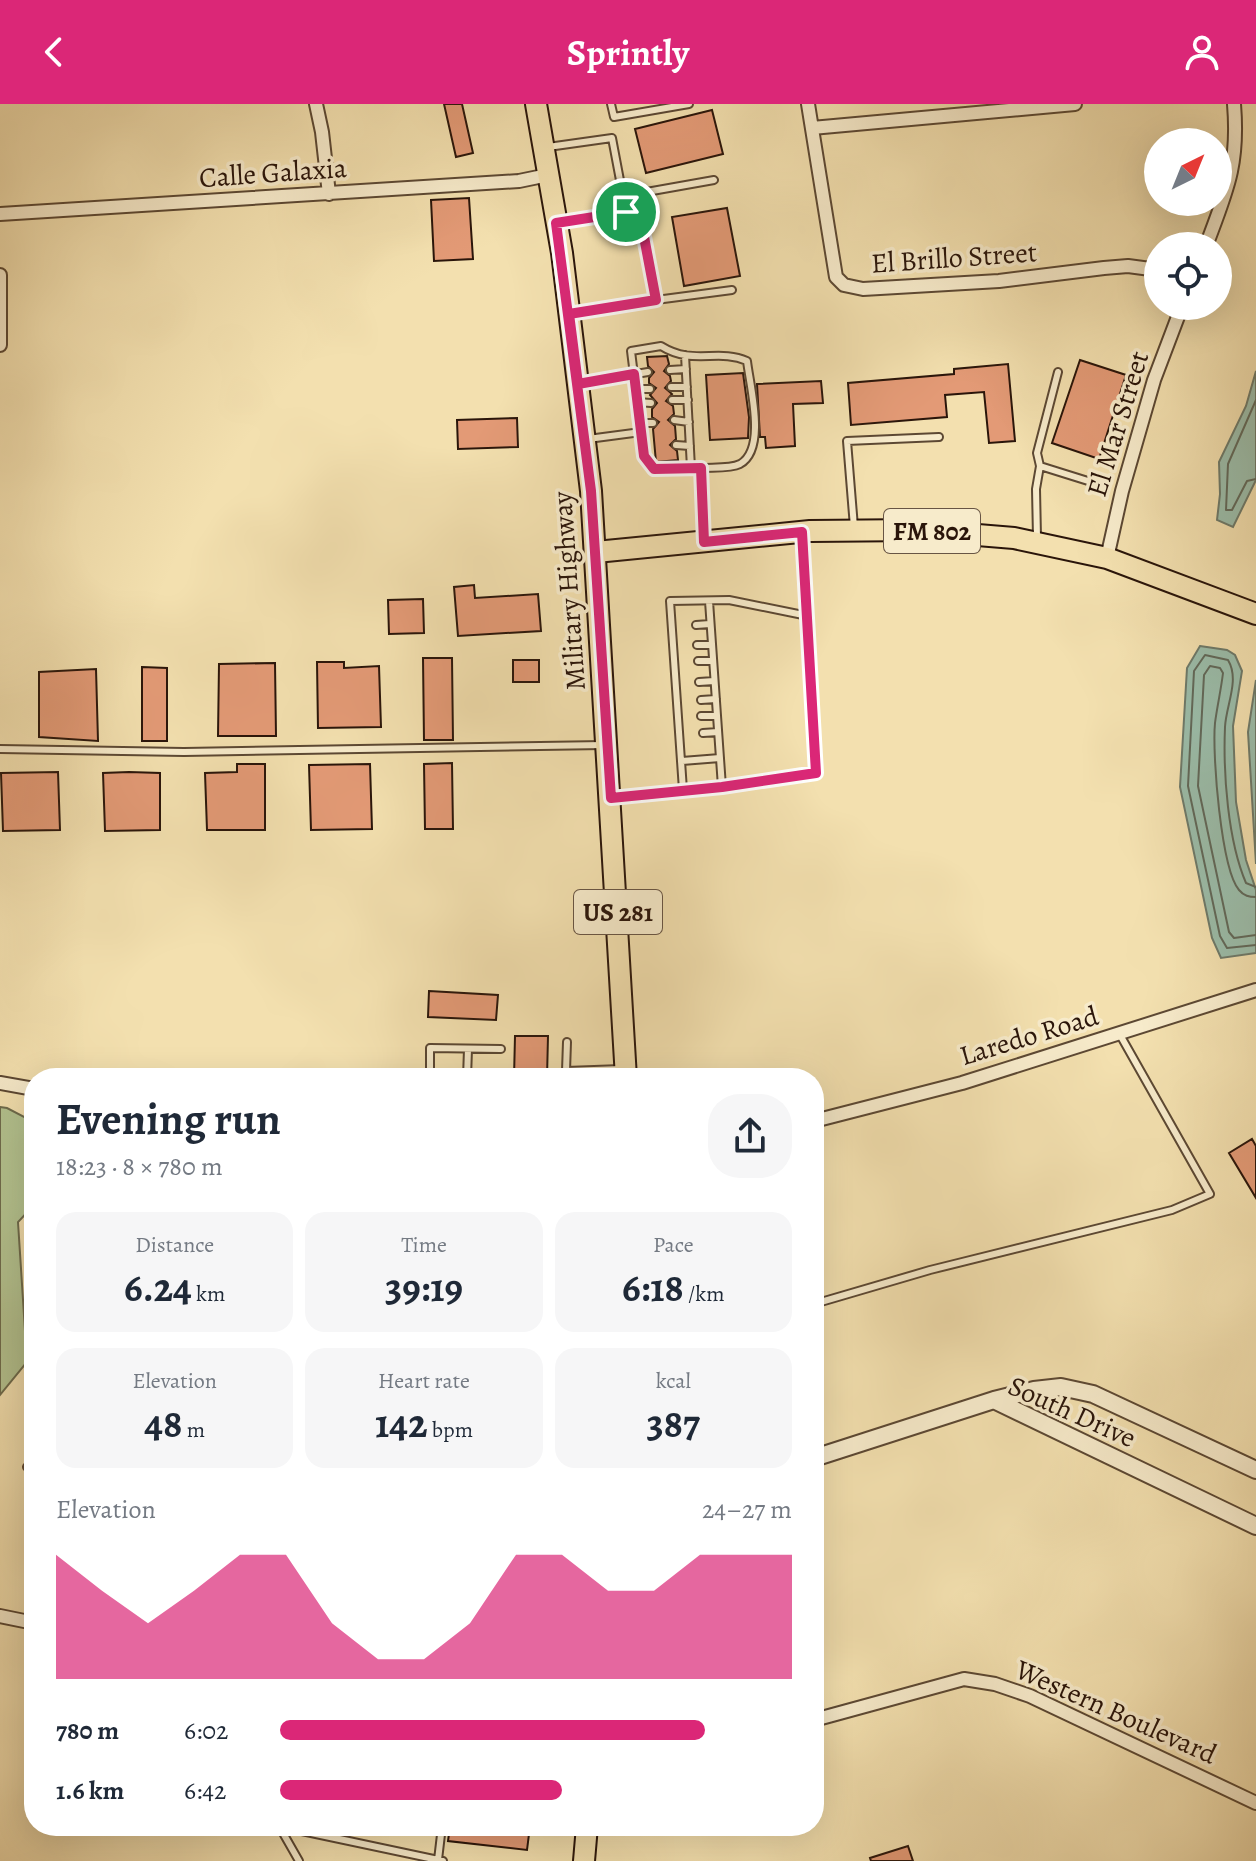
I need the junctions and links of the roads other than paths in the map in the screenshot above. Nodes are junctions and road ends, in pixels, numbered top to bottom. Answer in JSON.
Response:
{"nodes":[{"id":1,"x":316,"y":104,"type":"edge"},
{"id":2,"x":536,"y":104,"type":"edge"},
{"id":3,"x":611,"y":104,"type":"edge"},
{"id":4,"x":689,"y":104,"type":"edge"},
{"id":5,"x":808,"y":104,"type":"edge"},
{"id":6,"x":1075,"y":104,"type":"edge"},
{"id":7,"x":1234,"y":104,"type":"edge"},
{"id":8,"x":665,"y":106,"type":"edge"},
{"id":9,"x":812,"y":128,"type":"junction"},
{"id":10,"x":544,"y":148,"type":"junction"},
{"id":11,"x":548,"y":175,"type":"junction"},
{"id":12,"x":714,"y":180,"type":"dead end"},
{"id":13,"x":329,"y":194,"type":"junction"},
{"id":14,"x":624,"y":196,"type":"junction"},
{"id":15,"x":626,"y":212,"type":"junction"},
{"id":16,"x":0,"y":214,"type":"edge"},
{"id":17,"x":556,"y":223,"type":"junction"},
{"id":18,"x":1211,"y":232,"type":"edge"},
{"id":19,"x":1144,"y":268,"type":"edge"},
{"id":20,"x":0,"y":275,"type":"edge"},
{"id":21,"x":732,"y":290,"type":"dead end"},
{"id":22,"x":656,"y":300,"type":"junction"},
{"id":23,"x":569,"y":314,"type":"junction"},
{"id":24,"x":1177,"y":320,"type":"edge"},
{"id":25,"x":0,"y":345,"type":"edge"},
{"id":26,"x":685,"y":355,"type":"junction"},
{"id":27,"x":686,"y":369,"type":"junction"},
{"id":28,"x":670,"y":370,"type":"dead end"},
{"id":29,"x":648,"y":372,"type":"dead end"},
{"id":30,"x":1058,"y":372,"type":"dead end"},
{"id":31,"x":634,"y":374,"type":"junction"},
{"id":32,"x":578,"y":384,"type":"junction"},
{"id":33,"x":671,"y":387,"type":"dead end"},
{"id":34,"x":687,"y":387,"type":"junction"},
{"id":35,"x":636,"y":389,"type":"junction"},
{"id":36,"x":650,"y":389,"type":"dead end"},
{"id":37,"x":672,"y":400,"type":"dead end"},
{"id":38,"x":688,"y":400,"type":"junction"},
{"id":39,"x":637,"y":402,"type":"junction"},
{"id":40,"x":651,"y":403,"type":"dead end"},
{"id":41,"x":674,"y":420,"type":"dead end"},
{"id":42,"x":689,"y":422,"type":"junction"},
{"id":43,"x":640,"y":423,"type":"junction"},
{"id":44,"x":653,"y":423,"type":"dead end"},
{"id":45,"x":641,"y":432,"type":"junction"},
{"id":46,"x":939,"y":437,"type":"dead end"},
{"id":47,"x":585,"y":440,"type":"junction"},
{"id":48,"x":676,"y":445,"type":"dead end"},
{"id":49,"x":690,"y":446,"type":"junction"},
{"id":50,"x":655,"y":449,"type":"dead end"},
{"id":51,"x":643,"y":450,"type":"junction"},
{"id":52,"x":1040,"y":466,"type":"junction"},
{"id":53,"x":691,"y":468,"type":"junction"},
{"id":54,"x":701,"y":468,"type":"junction"},
{"id":55,"x":1088,"y":481,"type":"dead end"},
{"id":56,"x":854,"y":531,"type":"junction"},
{"id":57,"x":802,"y":532,"type":"junction"},
{"id":58,"x":704,"y":542,"type":"junction"},
{"id":59,"x":1037,"y":543,"type":"junction"},
{"id":60,"x":596,"y":552,"type":"junction"},
{"id":61,"x":1107,"y":558,"type":"junction"},
{"id":62,"x":709,"y":601,"type":"junction"},
{"id":63,"x":1256,"y":614,"type":"edge"},
{"id":64,"x":808,"y":616,"type":"junction"},
{"id":65,"x":710,"y":624,"type":"junction"},
{"id":66,"x":696,"y":625,"type":"dead end"},
{"id":67,"x":697,"y":645,"type":"dead end"},
{"id":68,"x":712,"y":645,"type":"junction"},
{"id":69,"x":674,"y":646,"type":"junction"},
{"id":70,"x":682,"y":646,"type":"dead end"},
{"id":71,"x":698,"y":661,"type":"dead end"},
{"id":72,"x":713,"y":661,"type":"junction"},
{"id":73,"x":714,"y":681,"type":"junction"},
{"id":74,"x":699,"y":682,"type":"dead end"},
{"id":75,"x":716,"y":699,"type":"junction"},
{"id":76,"x":701,"y":700,"type":"dead end"},
{"id":77,"x":701,"y":716,"type":"dead end"},
{"id":78,"x":716,"y":716,"type":"junction"},
{"id":79,"x":678,"y":717,"type":"junction"},
{"id":80,"x":687,"y":717,"type":"dead end"},
{"id":81,"x":718,"y":732,"type":"junction"},
{"id":82,"x":703,"y":733,"type":"dead end"},
{"id":83,"x":608,"y":745,"type":"junction"},
{"id":84,"x":0,"y":749,"type":"edge"},
{"id":85,"x":720,"y":758,"type":"junction"},
{"id":86,"x":682,"y":761,"type":"junction"},
{"id":87,"x":722,"y":787,"type":"junction"},
{"id":88,"x":683,"y":790,"type":"junction"},
{"id":89,"x":611,"y":798,"type":"junction"},
{"id":90,"x":1256,"y":990,"type":"edge"},
{"id":91,"x":1119,"y":1033,"type":"junction"},
{"id":92,"x":567,"y":1042,"type":"dead end"},
{"id":93,"x":468,"y":1049,"type":"junction"},
{"id":94,"x":501,"y":1049,"type":"dead end"},
{"id":95,"x":430,"y":1068,"type":"edge"},
{"id":96,"x":467,"y":1068,"type":"edge"},
{"id":97,"x":566,"y":1068,"type":"edge"},
{"id":98,"x":626,"y":1068,"type":"edge"},
{"id":99,"x":0,"y":1083,"type":"edge"},
{"id":100,"x":24,"y":1087,"type":"edge"},
{"id":101,"x":824,"y":1118,"type":"edge"},
{"id":102,"x":824,"y":1301,"type":"edge"},
{"id":103,"x":994,"y":1400,"type":"junction"},
{"id":104,"x":824,"y":1455,"type":"edge"},
{"id":105,"x":1256,"y":1470,"type":"edge"},
{"id":106,"x":1256,"y":1526,"type":"edge"},
{"id":107,"x":0,"y":1616,"type":"edge"},
{"id":108,"x":24,"y":1621,"type":"edge"},
{"id":109,"x":824,"y":1717,"type":"edge"},
{"id":110,"x":1256,"y":1803,"type":"edge"},
{"id":111,"x":284,"y":1836,"type":"edge"},
{"id":112,"x":326,"y":1836,"type":"edge"},
{"id":113,"x":442,"y":1836,"type":"edge"},
{"id":114,"x":586,"y":1836,"type":"edge"},
{"id":115,"x":441,"y":1860,"type":"edge"},
{"id":116,"x":299,"y":1861,"type":"edge"},
{"id":117,"x":584,"y":1861,"type":"edge"}],
"edges":[{"from":1,"to":13,"type":"street"},
{"from":2,"to":10,"type":"main road","name":"Military Highway","number":"US 281"},
{"from":3,"to":8,"type":"lane"},
{"from":4,"to":8,"type":"lane"},
{"from":5,"to":9,"type":"street","name":"El Brillo Street"},
{"from":6,"to":9,"type":"street"},
{"from":7,"to":18,"type":"street"},
{"from":9,"to":19,"type":"street","name":"El Brillo Street"},
{"from":10,"to":11,"type":"main road","name":"Military Highway","number":"US 281"},
{"from":10,"to":14,"type":"lane"},
{"from":11,"to":13,"type":"street","name":"Calle Galaxia"},
{"from":11,"to":17,"type":"main road","name":"Military Highway","number":"US 281"},
{"from":12,"to":14,"type":"lane"},
{"from":13,"to":16,"type":"street","name":"Calle Galaxia"},
{"from":14,"to":15,"type":"lane"},
{"from":15,"to":17,"type":"lane"},
{"from":15,"to":22,"type":"lane"},
{"from":17,"to":23,"type":"main road","name":"Military Highway","number":"US 281"},
{"from":20,"to":25,"type":"street"},
{"from":21,"to":22,"type":"lane"},
{"from":22,"to":23,"type":"lane"},
{"from":23,"to":32,"type":"main road","name":"Military Highway","number":"US 281"},
{"from":24,"to":61,"type":"street","name":"El Mar Street"},
{"from":26,"to":27,"type":"lane"},
{"from":26,"to":31,"type":"lane"},
{"from":26,"to":54,"type":"lane"},
{"from":27,"to":28,"type":"lane"},
{"from":27,"to":34,"type":"lane"},
{"from":29,"to":31,"type":"lane"},
{"from":30,"to":52,"type":"lane"},
{"from":31,"to":32,"type":"lane"},
{"from":31,"to":35,"type":"lane"},
{"from":32,"to":47,"type":"main road","name":"Military Highway","number":"US 281"},
{"from":33,"to":34,"type":"lane"},
{"from":34,"to":38,"type":"lane"},
{"from":35,"to":36,"type":"lane"},
{"from":35,"to":39,"type":"lane"},
{"from":37,"to":38,"type":"lane"},
{"from":38,"to":42,"type":"lane"},
{"from":39,"to":40,"type":"lane"},
{"from":39,"to":43,"type":"lane"},
{"from":41,"to":42,"type":"lane"},
{"from":42,"to":49,"type":"lane"},
{"from":43,"to":44,"type":"lane"},
{"from":43,"to":45,"type":"lane"},
{"from":45,"to":47,"type":"lane"},
{"from":45,"to":51,"type":"lane"},
{"from":46,"to":56,"type":"lane"},
{"from":47,"to":60,"type":"main road","name":"Military Highway","number":"US 281"},
{"from":48,"to":49,"type":"lane"},
{"from":49,"to":53,"type":"lane"},
{"from":50,"to":51,"type":"lane"},
{"from":51,"to":53,"type":"lane"},
{"from":52,"to":55,"type":"lane"},
{"from":52,"to":59,"type":"lane"},
{"from":53,"to":54,"type":"lane"},
{"from":54,"to":58,"type":"lane"},
{"from":56,"to":57,"type":"main road","number":"FM 802"},
{"from":56,"to":59,"type":"main road","number":"FM 802"},
{"from":57,"to":58,"type":"main road","number":"FM 802"},
{"from":57,"to":64,"type":"lane"},
{"from":58,"to":60,"type":"main road","number":"FM 802"},
{"from":59,"to":61,"type":"main road","number":"FM 802"},
{"from":60,"to":83,"type":"main road","name":"Military Highway","number":"US 281"},
{"from":61,"to":63,"type":"main road","number":"FM 802"},
{"from":62,"to":64,"type":"lane"},
{"from":62,"to":65,"type":"lane"},
{"from":62,"to":69,"type":"lane"},
{"from":64,"to":87,"type":"lane"},
{"from":65,"to":66,"type":"lane"},
{"from":65,"to":68,"type":"lane"},
{"from":67,"to":68,"type":"lane"},
{"from":68,"to":72,"type":"lane"},
{"from":69,"to":70,"type":"lane"},
{"from":69,"to":79,"type":"lane"},
{"from":71,"to":72,"type":"lane"},
{"from":72,"to":73,"type":"lane"},
{"from":73,"to":74,"type":"lane"},
{"from":73,"to":75,"type":"lane"},
{"from":75,"to":76,"type":"lane"},
{"from":75,"to":78,"type":"lane"},
{"from":77,"to":78,"type":"lane"},
{"from":78,"to":81,"type":"lane"},
{"from":79,"to":80,"type":"lane"},
{"from":79,"to":86,"type":"lane"},
{"from":81,"to":82,"type":"lane"},
{"from":81,"to":85,"type":"lane"},
{"from":83,"to":84,"type":"lane"},
{"from":83,"to":89,"type":"main road","name":"Military Highway","number":"US 281"},
{"from":85,"to":86,"type":"lane"},
{"from":85,"to":87,"type":"lane"},
{"from":86,"to":88,"type":"lane"},
{"from":87,"to":88,"type":"lane"},
{"from":88,"to":89,"type":"lane"},
{"from":89,"to":98,"type":"main road","name":"Military Highway","number":"US 281"},
{"from":90,"to":91,"type":"street","name":"Laredo Road"},
{"from":91,"to":101,"type":"street","name":"Laredo Road"},
{"from":91,"to":102,"type":"lane"},
{"from":92,"to":97,"type":"lane"},
{"from":93,"to":94,"type":"lane"},
{"from":93,"to":95,"type":"lane"},
{"from":93,"to":96,"type":"lane"},
{"from":99,"to":100,"type":"street"},
{"from":103,"to":104,"type":"street","name":"South Drive"},
{"from":103,"to":105,"type":"street"},
{"from":103,"to":106,"type":"street","name":"South Drive"},
{"from":107,"to":108,"type":"street"},
{"from":109,"to":110,"type":"street","name":"Western Boulevard"},
{"from":111,"to":116,"type":"lane"},
{"from":112,"to":115,"type":"lane"},
{"from":113,"to":115,"type":"lane"},
{"from":114,"to":117,"type":"main road"}]}
